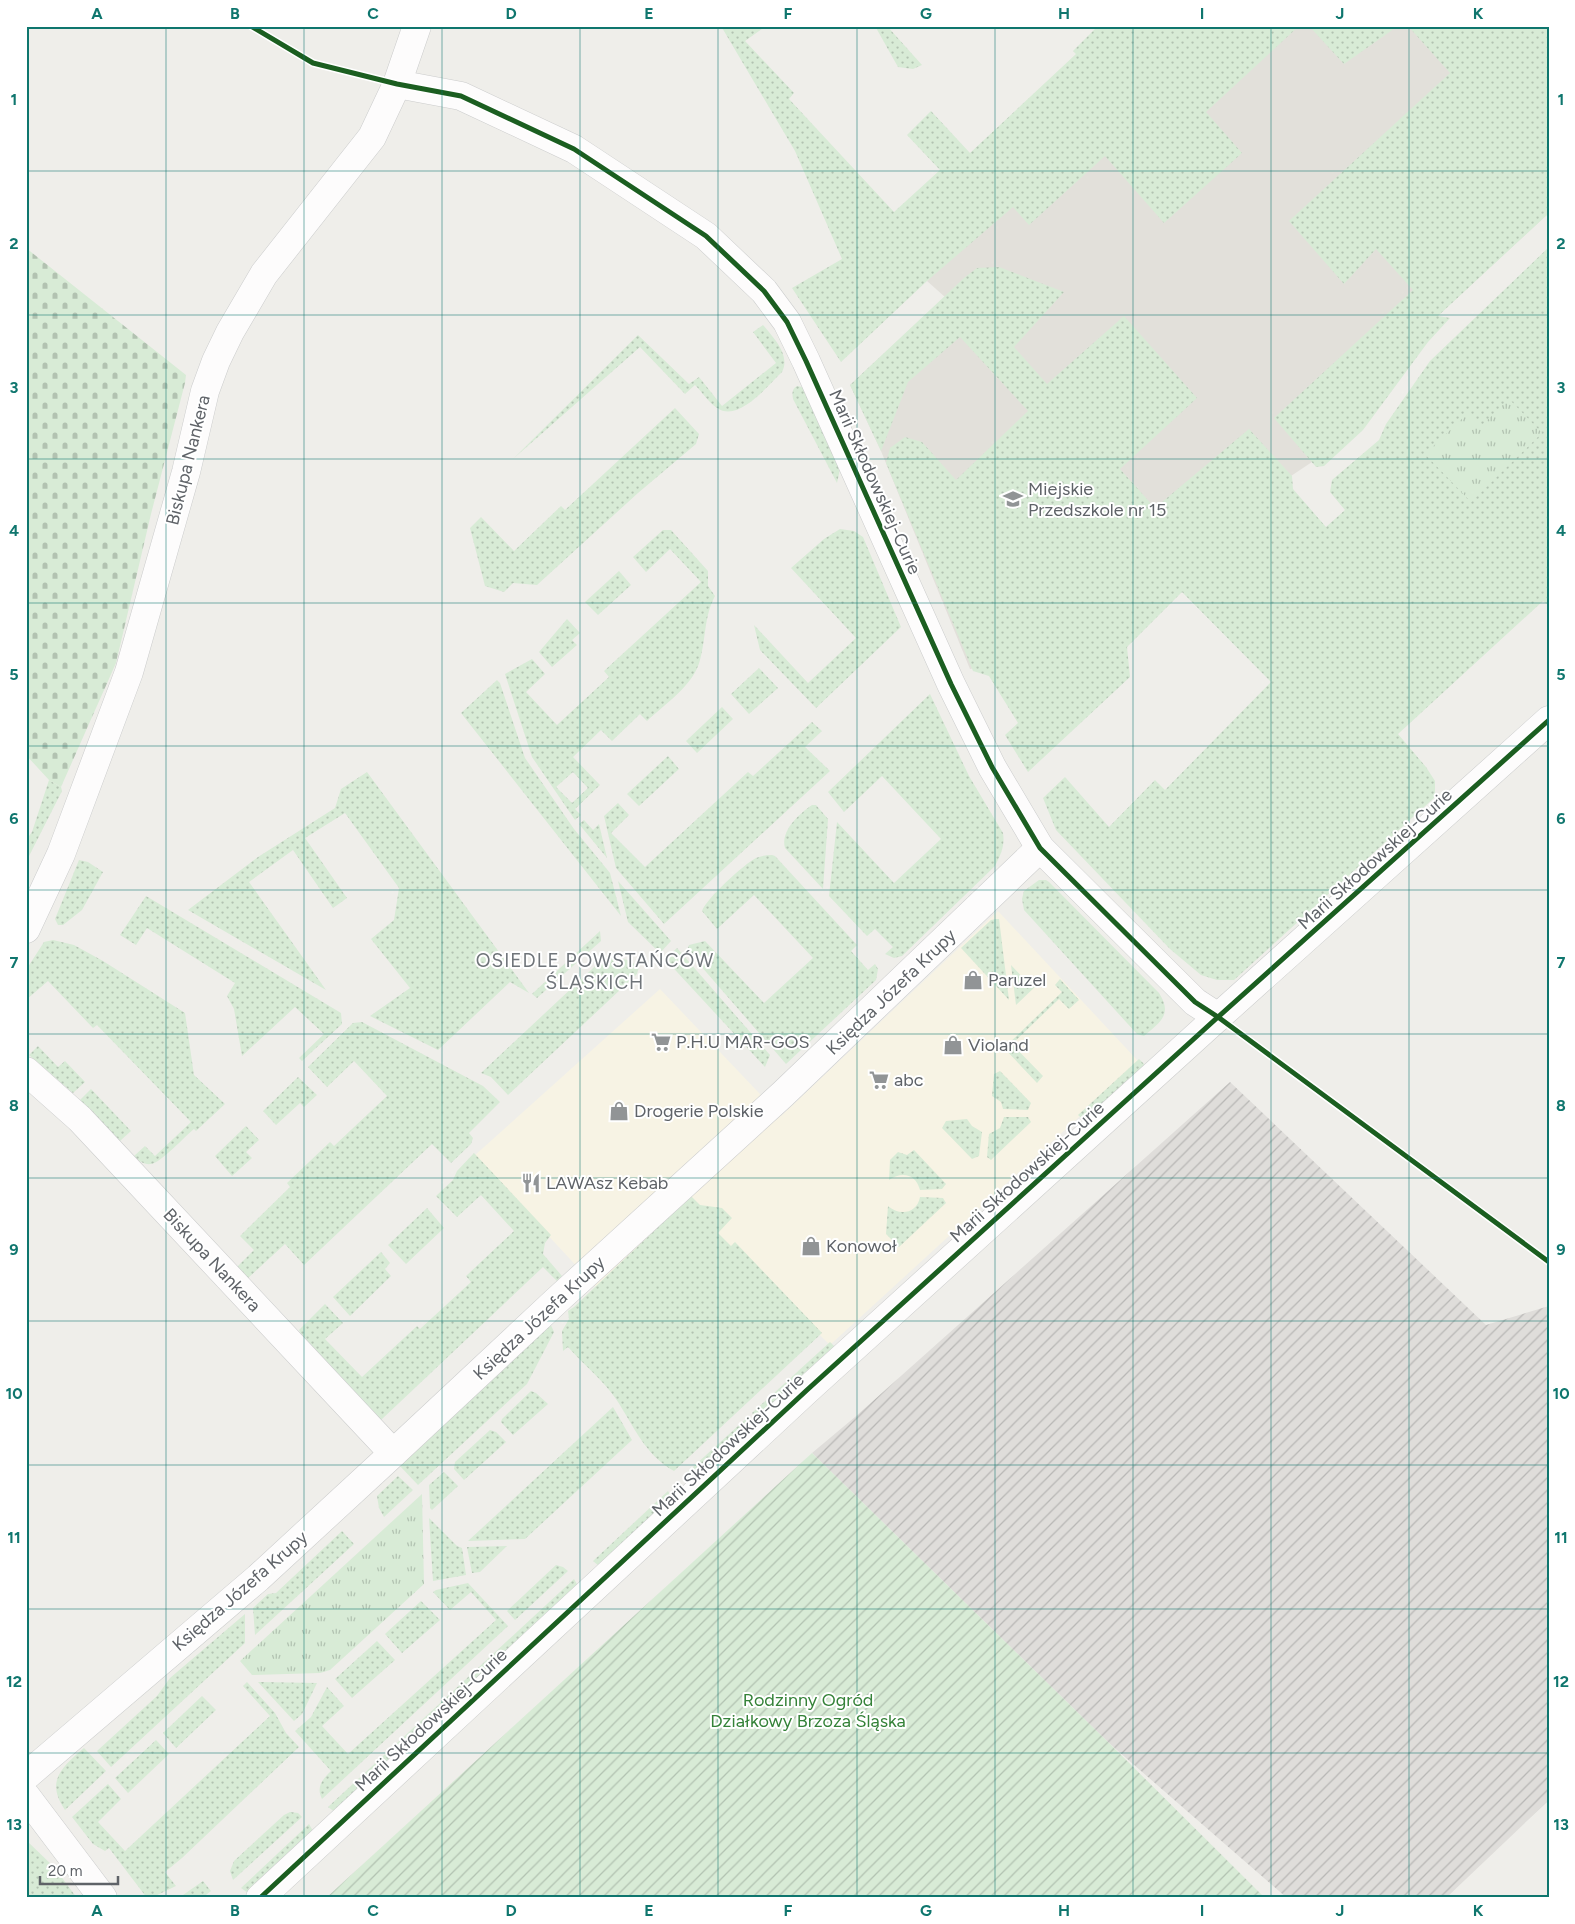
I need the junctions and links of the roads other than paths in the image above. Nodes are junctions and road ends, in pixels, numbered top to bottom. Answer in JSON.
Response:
{"nodes":[{"id":1,"x":416,"y":26,"type":"edge"},
{"id":2,"x":397,"y":84,"type":"junction"},
{"id":3,"x":1549,"y":720,"type":"edge"},
{"id":4,"x":1040,"y":848,"type":"junction"},
{"id":5,"x":26,"y":929,"type":"edge"},
{"id":6,"x":1218,"y":1017,"type":"junction"},
{"id":7,"x":26,"y":1071,"type":"edge"},
{"id":8,"x":394,"y":1453,"type":"junction"},
{"id":9,"x":26,"y":1776,"type":"edge"},
{"id":10,"x":26,"y":1796,"type":"edge"},
{"id":11,"x":103,"y":1898,"type":"edge"},
{"id":12,"x":260,"y":1898,"type":"edge"}],
"edges":[{"from":1,"to":2,"type":"street","name":"Biskupa Nankera"},
{"from":2,"to":4,"type":"street","name":"Marii Skłodowskiej-Curie"},
{"from":2,"to":5,"type":"street","name":"Biskupa Nankera"},
{"from":3,"to":6,"type":"street","name":"Marii Skłodowskiej-Curie"},
{"from":4,"to":6,"type":"street","name":"Marii Skłodowskiej-Curie"},
{"from":4,"to":8,"type":"street","name":"Księdza Józefa Krupy"},
{"from":6,"to":12,"type":"street","name":"Marii Skłodowskiej-Curie"},
{"from":7,"to":8,"type":"street","name":"Biskupa Nankera"},
{"from":8,"to":9,"type":"street","name":"Księdza Józefa Krupy"},
{"from":10,"to":11,"type":"street"}]}
